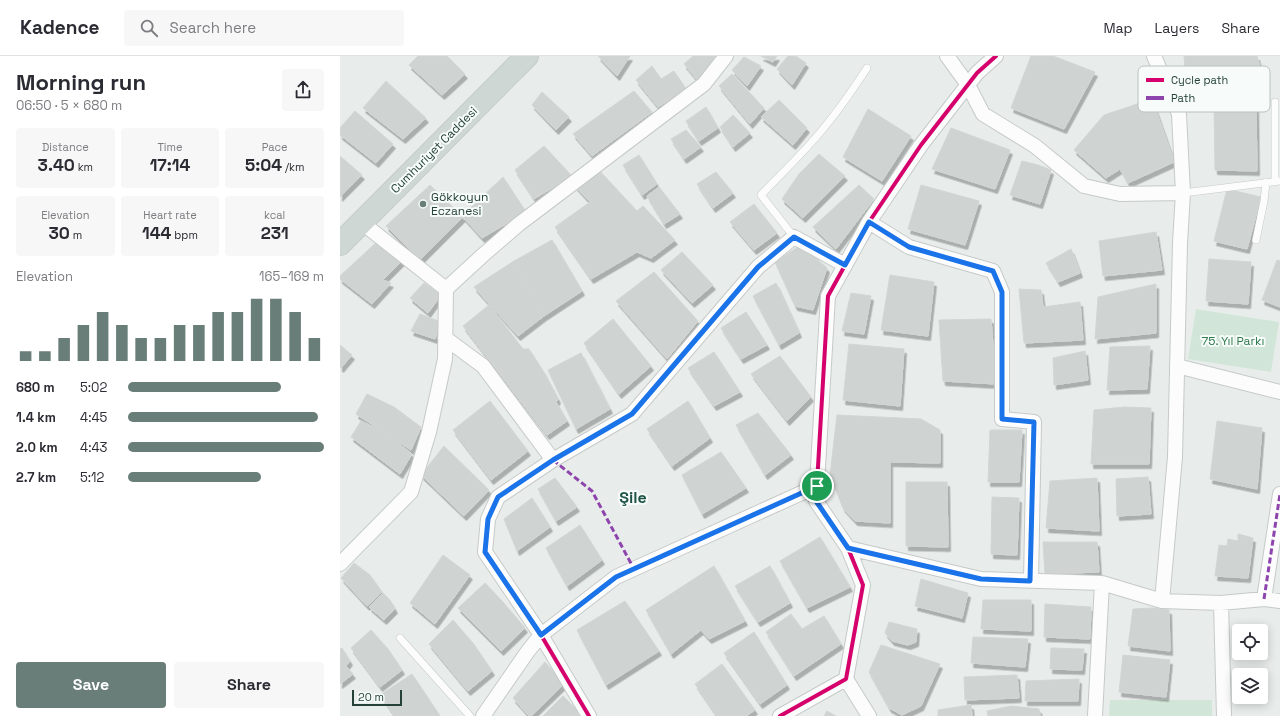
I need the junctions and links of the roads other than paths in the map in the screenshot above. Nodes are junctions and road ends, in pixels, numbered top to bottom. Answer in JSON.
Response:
{"nodes":[{"id":1,"x":527,"y":56,"type":"edge"},
{"id":2,"x":726,"y":56,"type":"edge"},
{"id":3,"x":947,"y":56,"type":"edge"},
{"id":4,"x":996,"y":56,"type":"edge"},
{"id":5,"x":1154,"y":56,"type":"edge"},
{"id":6,"x":1158,"y":66,"type":"edge"},
{"id":7,"x":867,"y":68,"type":"dead end"},
{"id":8,"x":968,"y":85,"type":"junction"},
{"id":9,"x":1275,"y":102,"type":"dead end"},
{"id":10,"x":1178,"y":112,"type":"edge"},
{"id":11,"x":1277,"y":181,"type":"edge"},
{"id":12,"x":1266,"y":182,"type":"junction"},
{"id":13,"x":1183,"y":193,"type":"junction"},
{"id":14,"x":361,"y":222,"type":"junction"},
{"id":15,"x":869,"y":222,"type":"junction"},
{"id":16,"x":794,"y":237,"type":"junction"},
{"id":17,"x":1256,"y":240,"type":"dead end"},
{"id":18,"x":340,"y":244,"type":"edge"},
{"id":19,"x":845,"y":265,"type":"junction"},
{"id":20,"x":446,"y":290,"type":"junction"},
{"id":21,"x":445,"y":338,"type":"junction"},
{"id":22,"x":1177,"y":366,"type":"junction"},
{"id":23,"x":1280,"y":390,"type":"edge"},
{"id":24,"x":553,"y":460,"type":"junction"},
{"id":25,"x":817,"y":486,"type":"junction"},
{"id":26,"x":1280,"y":494,"type":"edge"},
{"id":27,"x":848,"y":548,"type":"junction"},
{"id":28,"x":340,"y":564,"type":"edge"},
{"id":29,"x":1030,"y":581,"type":"junction"},
{"id":30,"x":1102,"y":583,"type":"junction"},
{"id":31,"x":1264,"y":599,"type":"junction"},
{"id":32,"x":1162,"y":601,"type":"junction"},
{"id":33,"x":1280,"y":601,"type":"edge"},
{"id":34,"x":1221,"y":603,"type":"junction"},
{"id":35,"x":541,"y":635,"type":"junction"},
{"id":36,"x":400,"y":638,"type":"dead end"},
{"id":37,"x":846,"y":679,"type":"junction"},
{"id":38,"x":784,"y":714,"type":"edge"},
{"id":39,"x":470,"y":716,"type":"edge"},
{"id":40,"x":483,"y":716,"type":"edge"},
{"id":41,"x":589,"y":716,"type":"edge"},
{"id":42,"x":869,"y":716,"type":"edge"},
{"id":43,"x":1095,"y":716,"type":"edge"},
{"id":44,"x":1224,"y":716,"type":"edge"}],
"edges":[{"from":1,"to":14,"type":"main road","name":"Cumhuriyet Caddesi"},
{"from":2,"to":20,"type":"street"},
{"from":3,"to":8,"type":"street"},
{"from":4,"to":8,"type":"street"},
{"from":5,"to":6,"type":"street"},
{"from":7,"to":16,"type":"lane"},
{"from":8,"to":13,"type":"street"},
{"from":8,"to":15,"type":"street"},
{"from":9,"to":11,"type":"lane"},
{"from":10,"to":13,"type":"street"},
{"from":11,"to":12,"type":"lane"},
{"from":12,"to":13,"type":"lane"},
{"from":12,"to":17,"type":"lane"},
{"from":13,"to":22,"type":"street"},
{"from":14,"to":18,"type":"main road","name":"Cumhuriyet Caddesi"},
{"from":14,"to":20,"type":"street"},
{"from":15,"to":19,"type":"street"},
{"from":15,"to":29,"type":"street"},
{"from":16,"to":19,"type":"street"},
{"from":16,"to":24,"type":"street"},
{"from":19,"to":25,"type":"street"},
{"from":20,"to":21,"type":"street"},
{"from":21,"to":24,"type":"street"},
{"from":21,"to":28,"type":"street"},
{"from":22,"to":23,"type":"street"},
{"from":22,"to":32,"type":"street"},
{"from":24,"to":35,"type":"street"},
{"from":25,"to":27,"type":"street"},
{"from":25,"to":35,"type":"street"},
{"from":26,"to":31,"type":"street"},
{"from":27,"to":29,"type":"street"},
{"from":27,"to":37,"type":"street"},
{"from":29,"to":30,"type":"street"},
{"from":30,"to":32,"type":"street"},
{"from":30,"to":43,"type":"street"},
{"from":31,"to":33,"type":"street"},
{"from":31,"to":34,"type":"street"},
{"from":32,"to":34,"type":"street"},
{"from":34,"to":44,"type":"street"},
{"from":35,"to":40,"type":"street"},
{"from":35,"to":41,"type":"street"},
{"from":36,"to":39,"type":"lane"},
{"from":37,"to":38,"type":"street"},
{"from":37,"to":42,"type":"street"}]}
